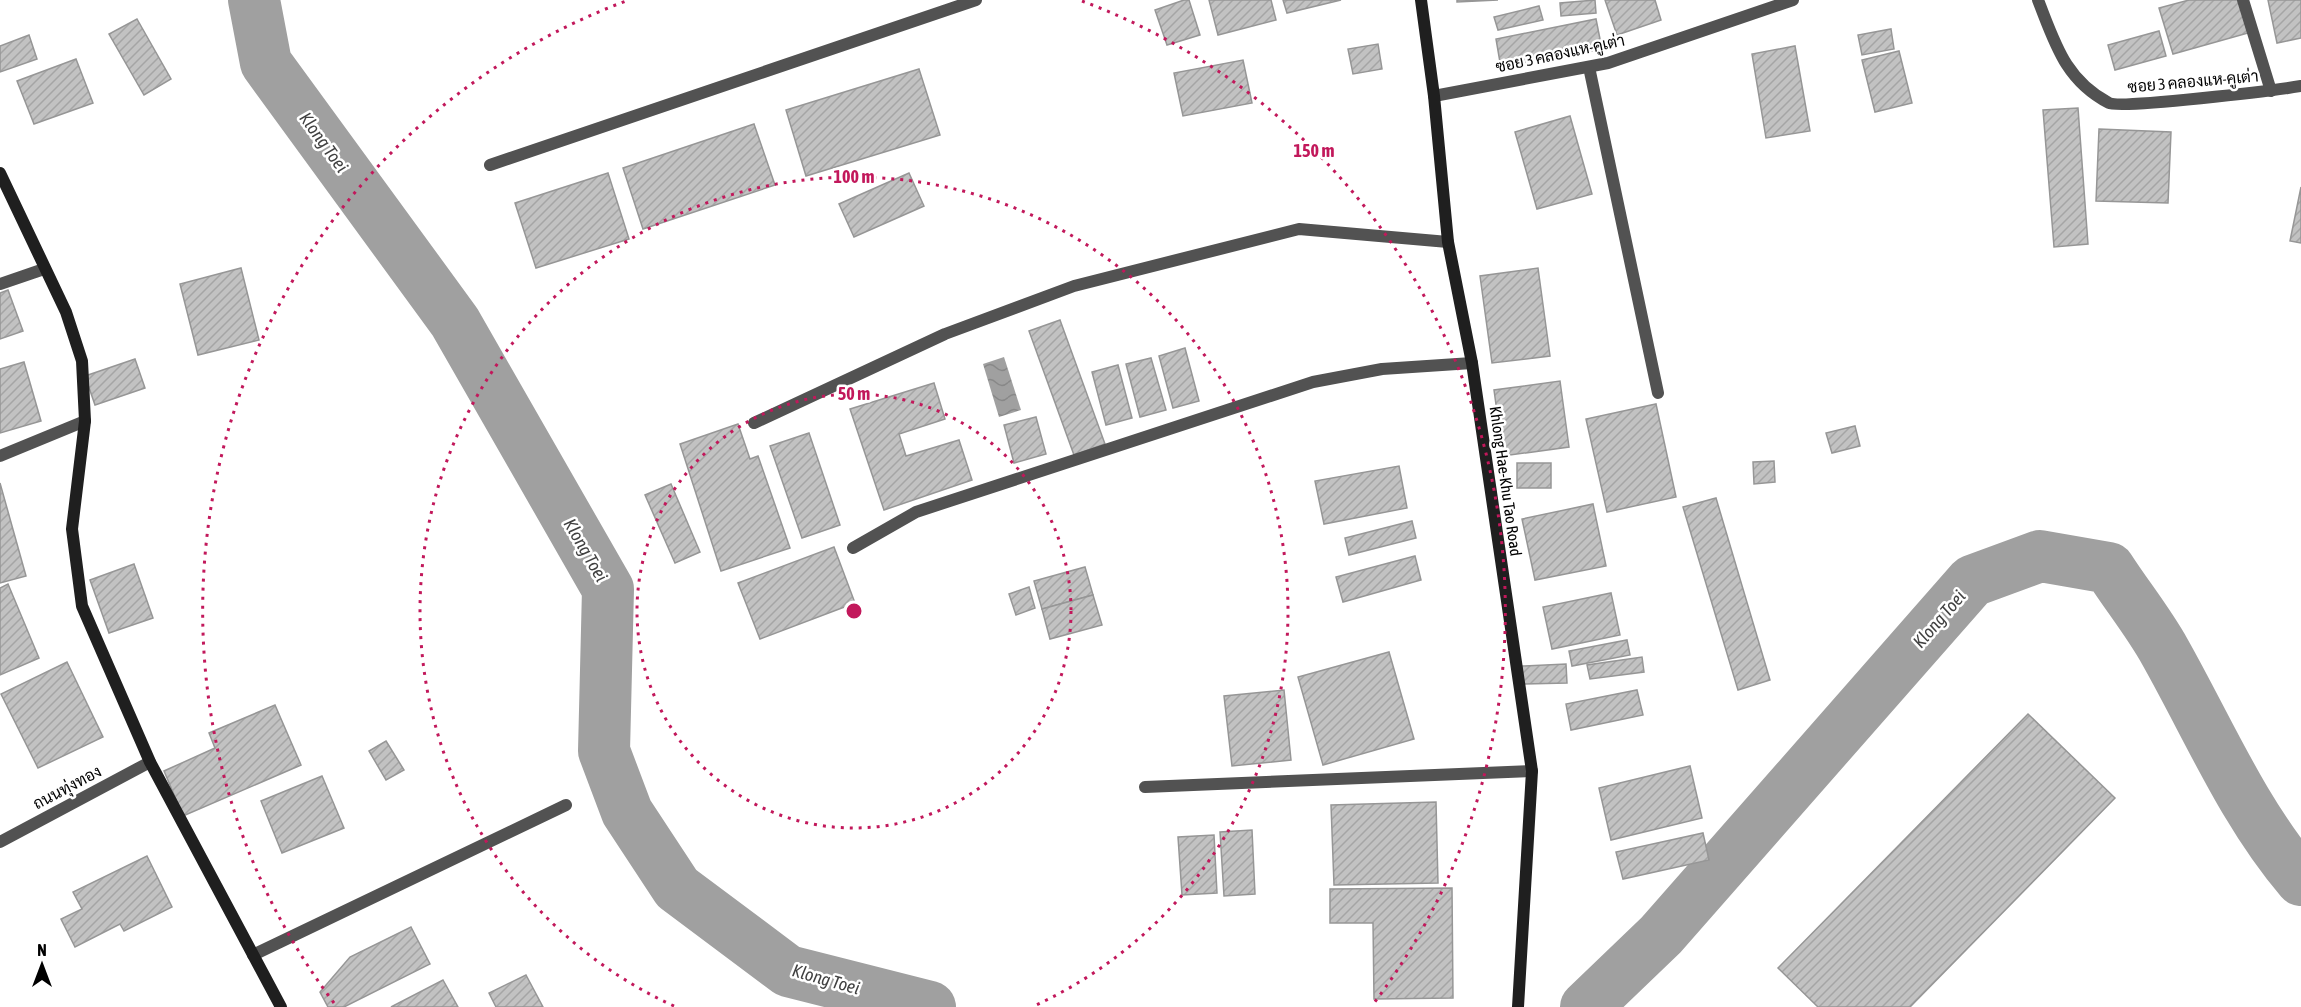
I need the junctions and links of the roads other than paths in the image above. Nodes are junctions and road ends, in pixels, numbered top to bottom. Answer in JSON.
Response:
{"nodes":[{"id":1,"x":976,"y":0,"type":"edge"},
{"id":2,"x":1421,"y":0,"type":"edge"},
{"id":3,"x":1793,"y":0,"type":"edge"},
{"id":4,"x":2038,"y":0,"type":"edge"},
{"id":5,"x":2243,"y":0,"type":"edge"},
{"id":6,"x":1589,"y":67,"type":"junction"},
{"id":7,"x":2301,"y":86,"type":"edge"},
{"id":8,"x":2271,"y":91,"type":"junction"},
{"id":9,"x":1434,"y":96,"type":"junction"},
{"id":10,"x":490,"y":165,"type":"dead end"},
{"id":11,"x":0,"y":173,"type":"edge"},
{"id":12,"x":1448,"y":242,"type":"junction"},
{"id":13,"x":44,"y":269,"type":"junction"},
{"id":14,"x":0,"y":284,"type":"edge"},
{"id":15,"x":1472,"y":363,"type":"junction"},
{"id":16,"x":1658,"y":393,"type":"dead end"},
{"id":17,"x":85,"y":421,"type":"junction"},
{"id":18,"x":754,"y":423,"type":"dead end"},
{"id":19,"x":0,"y":456,"type":"edge"},
{"id":20,"x":853,"y":548,"type":"dead end"},
{"id":21,"x":150,"y":762,"type":"junction"},
{"id":22,"x":1532,"y":771,"type":"junction"},
{"id":23,"x":1145,"y":787,"type":"dead end"},
{"id":24,"x":566,"y":805,"type":"dead end"},
{"id":25,"x":0,"y":842,"type":"edge"},
{"id":26,"x":253,"y":955,"type":"junction"},
{"id":27,"x":281,"y":1007,"type":"edge"},
{"id":28,"x":1518,"y":1007,"type":"edge"}],
"edges":[{"from":1,"to":10,"type":"street"},
{"from":2,"to":9,"type":"street","name":"Khlong Hae-Khu Tao Road"},
{"from":3,"to":6,"type":"street","name":"ซอย 3 คลองแห-คูเต่า"},
{"from":4,"to":8,"type":"street","name":"ซอย 3 คลองแห-คูเต่า"},
{"from":5,"to":8,"type":"street"},
{"from":6,"to":9,"type":"street","name":"ซอย 3 คลองแห-คูเต่า"},
{"from":6,"to":16,"type":"street"},
{"from":7,"to":8,"type":"street","name":"ซอย 3 คลองแห-คูเต่า"},
{"from":9,"to":12,"type":"street","name":"Khlong Hae-Khu Tao Road"},
{"from":11,"to":13,"type":"street"},
{"from":12,"to":15,"type":"street","name":"Khlong Hae-Khu Tao Road"},
{"from":12,"to":18,"type":"street"},
{"from":13,"to":14,"type":"street"},
{"from":13,"to":17,"type":"street"},
{"from":15,"to":20,"type":"street"},
{"from":15,"to":22,"type":"street","name":"Khlong Hae-Khu Tao Road"},
{"from":17,"to":19,"type":"street"},
{"from":17,"to":21,"type":"street"},
{"from":21,"to":25,"type":"street","name":"ถนนทุ่งทอง"},
{"from":21,"to":26,"type":"street"},
{"from":22,"to":23,"type":"street"},
{"from":22,"to":28,"type":"street","name":"Khlong Hae-Khu Tao Road"},
{"from":24,"to":26,"type":"street"},
{"from":26,"to":27,"type":"street"}]}
